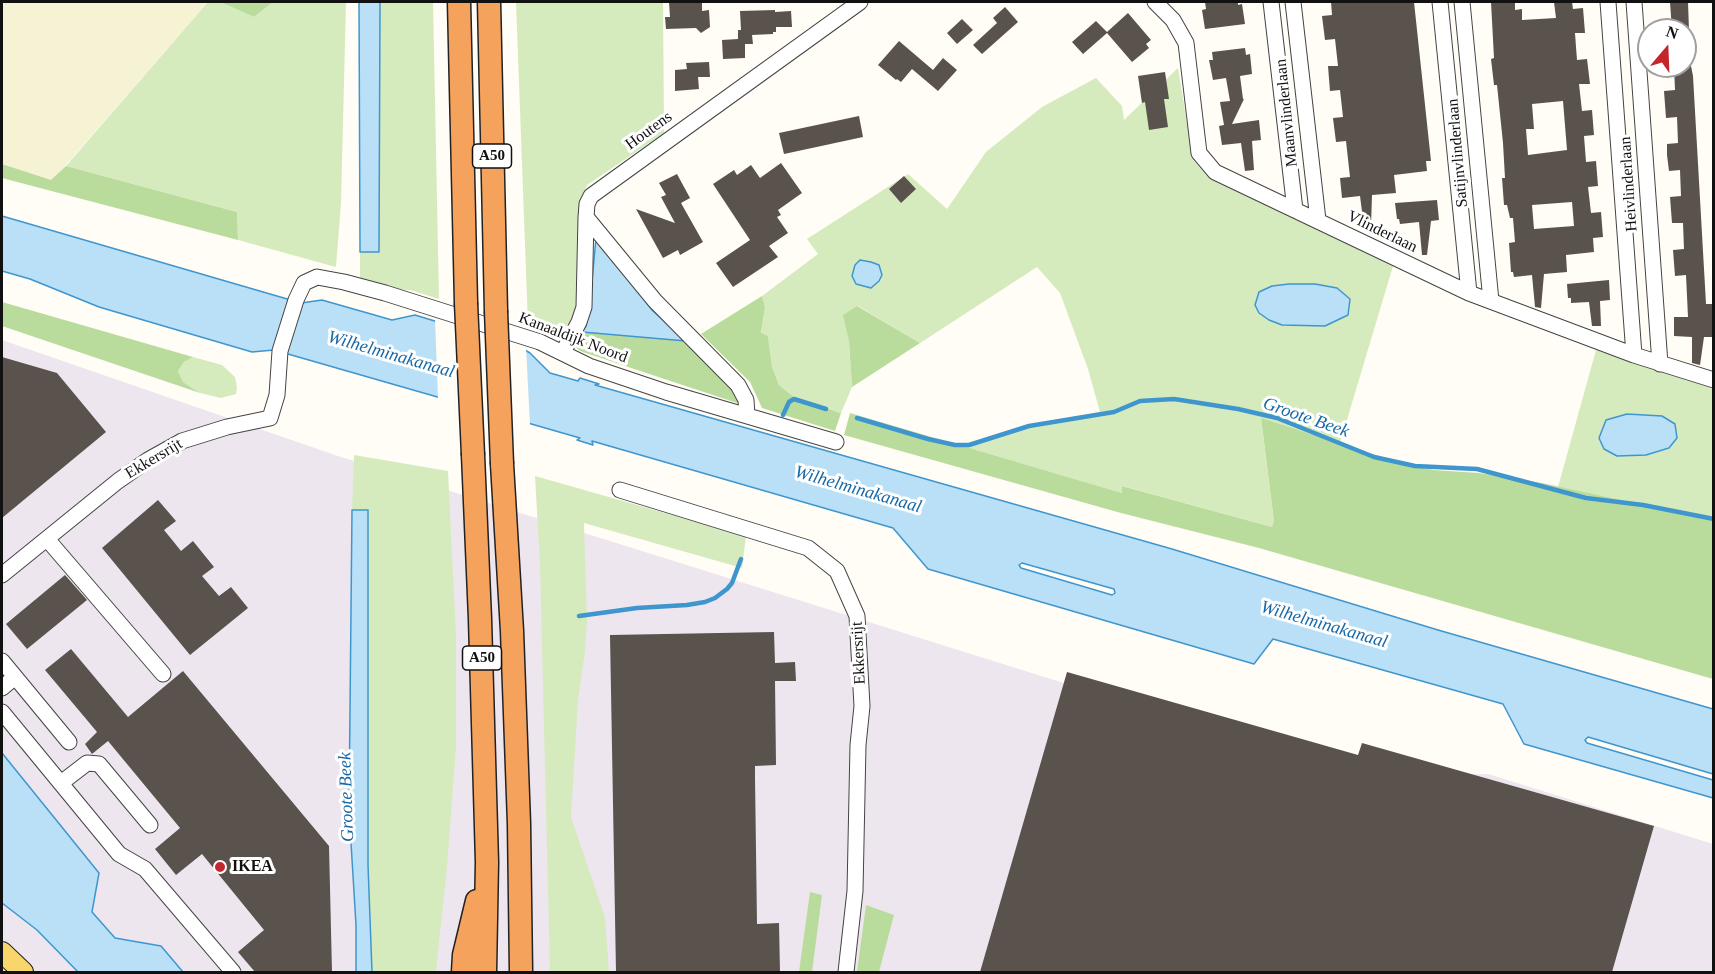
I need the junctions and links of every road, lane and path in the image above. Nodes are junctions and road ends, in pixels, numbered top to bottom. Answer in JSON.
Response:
{"nodes":[{"id":1,"x":459,"y":2,"type":"edge"},
{"id":2,"x":489,"y":2,"type":"edge"},
{"id":3,"x":860,"y":2,"type":"edge"},
{"id":4,"x":1155,"y":2,"type":"edge"},
{"id":5,"x":1271,"y":2,"type":"edge"},
{"id":6,"x":1293,"y":2,"type":"edge"},
{"id":7,"x":1440,"y":2,"type":"edge"},
{"id":8,"x":1462,"y":2,"type":"edge"},
{"id":9,"x":1608,"y":2,"type":"edge"},
{"id":10,"x":1634,"y":2,"type":"edge"},
{"id":11,"x":1295,"y":210,"type":"junction"},
{"id":12,"x":585,"y":217,"type":"junction"},
{"id":13,"x":1317,"y":220,"type":"junction"},
{"id":14,"x":1469,"y":293,"type":"junction"},
{"id":15,"x":1491,"y":301,"type":"junction"},
{"id":16,"x":280,"y":351,"type":"joint"},
{"id":17,"x":563,"y":352,"type":"junction"},
{"id":18,"x":1634,"y":355,"type":"junction"},
{"id":19,"x":1660,"y":364,"type":"junction"},
{"id":20,"x":1713,"y":380,"type":"edge"},
{"id":21,"x":747,"y":416,"type":"junction"},
{"id":22,"x":836,"y":442,"type":"dead end"},
{"id":23,"x":620,"y":490,"type":"dead end"},
{"id":24,"x":47,"y":538,"type":"junction"},
{"id":25,"x":2,"y":575,"type":"edge"},
{"id":26,"x":2,"y":661,"type":"edge"},
{"id":27,"x":163,"y":674,"type":"dead end"},
{"id":28,"x":15,"y":677,"type":"junction"},
{"id":29,"x":2,"y":688,"type":"edge"},
{"id":30,"x":2,"y":712,"type":"edge"},
{"id":31,"x":69,"y":742,"type":"dead end"},
{"id":32,"x":61,"y":783,"type":"junction"},
{"id":33,"x":150,"y":825,"type":"dead end"},
{"id":34,"x":487,"y":862,"type":"junction"},
{"id":35,"x":2,"y":952,"type":"edge"},
{"id":36,"x":23,"y":972,"type":"edge"},
{"id":37,"x":233,"y":972,"type":"edge"},
{"id":38,"x":463,"y":972,"type":"edge"},
{"id":39,"x":485,"y":972,"type":"edge"},
{"id":40,"x":521,"y":972,"type":"edge"},
{"id":41,"x":846,"y":972,"type":"edge"}],
"edges":[{"from":1,"to":34,"type":"highway","number":"A50","bridge":true},
{"from":2,"to":40,"type":"highway","number":"A50","bridge":true},
{"from":3,"to":12,"type":"street","name":"Houtens"},
{"from":4,"to":11,"type":"street","name":"Vlinderlaan"},
{"from":5,"to":11,"type":"street","name":"Maanvlinderlaan"},
{"from":6,"to":13,"type":"street","name":"Maanvlinderlaan"},
{"from":7,"to":14,"type":"street","name":"Satijnvlinderlaan"},
{"from":8,"to":15,"type":"street","name":"Satijnvlinderlaan"},
{"from":9,"to":18,"type":"street","name":"Heivlinderlaan"},
{"from":10,"to":19,"type":"street","name":"Heivlinderlaan"},
{"from":11,"to":13,"type":"street","name":"Vlinderlaan"},
{"from":12,"to":17,"type":"street","name":"Houtens"},
{"from":12,"to":21,"type":"street"},
{"from":13,"to":14,"type":"street","name":"Vlinderlaan"},
{"from":14,"to":15,"type":"street","name":"Vlinderlaan"},
{"from":15,"to":18,"type":"street","name":"Vlinderlaan"},
{"from":16,"to":17,"type":"street","name":"Kanaaldijk Noord"},
{"from":16,"to":24,"type":"street","name":"Ekkersrijt"},
{"from":17,"to":21,"type":"street","name":"Kanaaldijk Noord"},
{"from":18,"to":19,"type":"street","name":"Vlinderlaan"},
{"from":19,"to":20,"type":"street","name":"Vlinderlaan"},
{"from":21,"to":22,"type":"street","name":"Kanaaldijk Noord"},
{"from":23,"to":41,"type":"street","name":"Ekkersrijt"},
{"from":24,"to":25,"type":"street","name":"Ekkersrijt"},
{"from":24,"to":27,"type":"street"},
{"from":26,"to":28,"type":"street"},
{"from":28,"to":29,"type":"street"},
{"from":28,"to":31,"type":"street"},
{"from":30,"to":32,"type":"street"},
{"from":32,"to":33,"type":"street"},
{"from":32,"to":37,"type":"street"},
{"from":34,"to":38,"type":"highway","number":"A50"},
{"from":34,"to":39,"type":"highway","number":"A50"},
{"from":35,"to":36,"type":"main road"}]}
